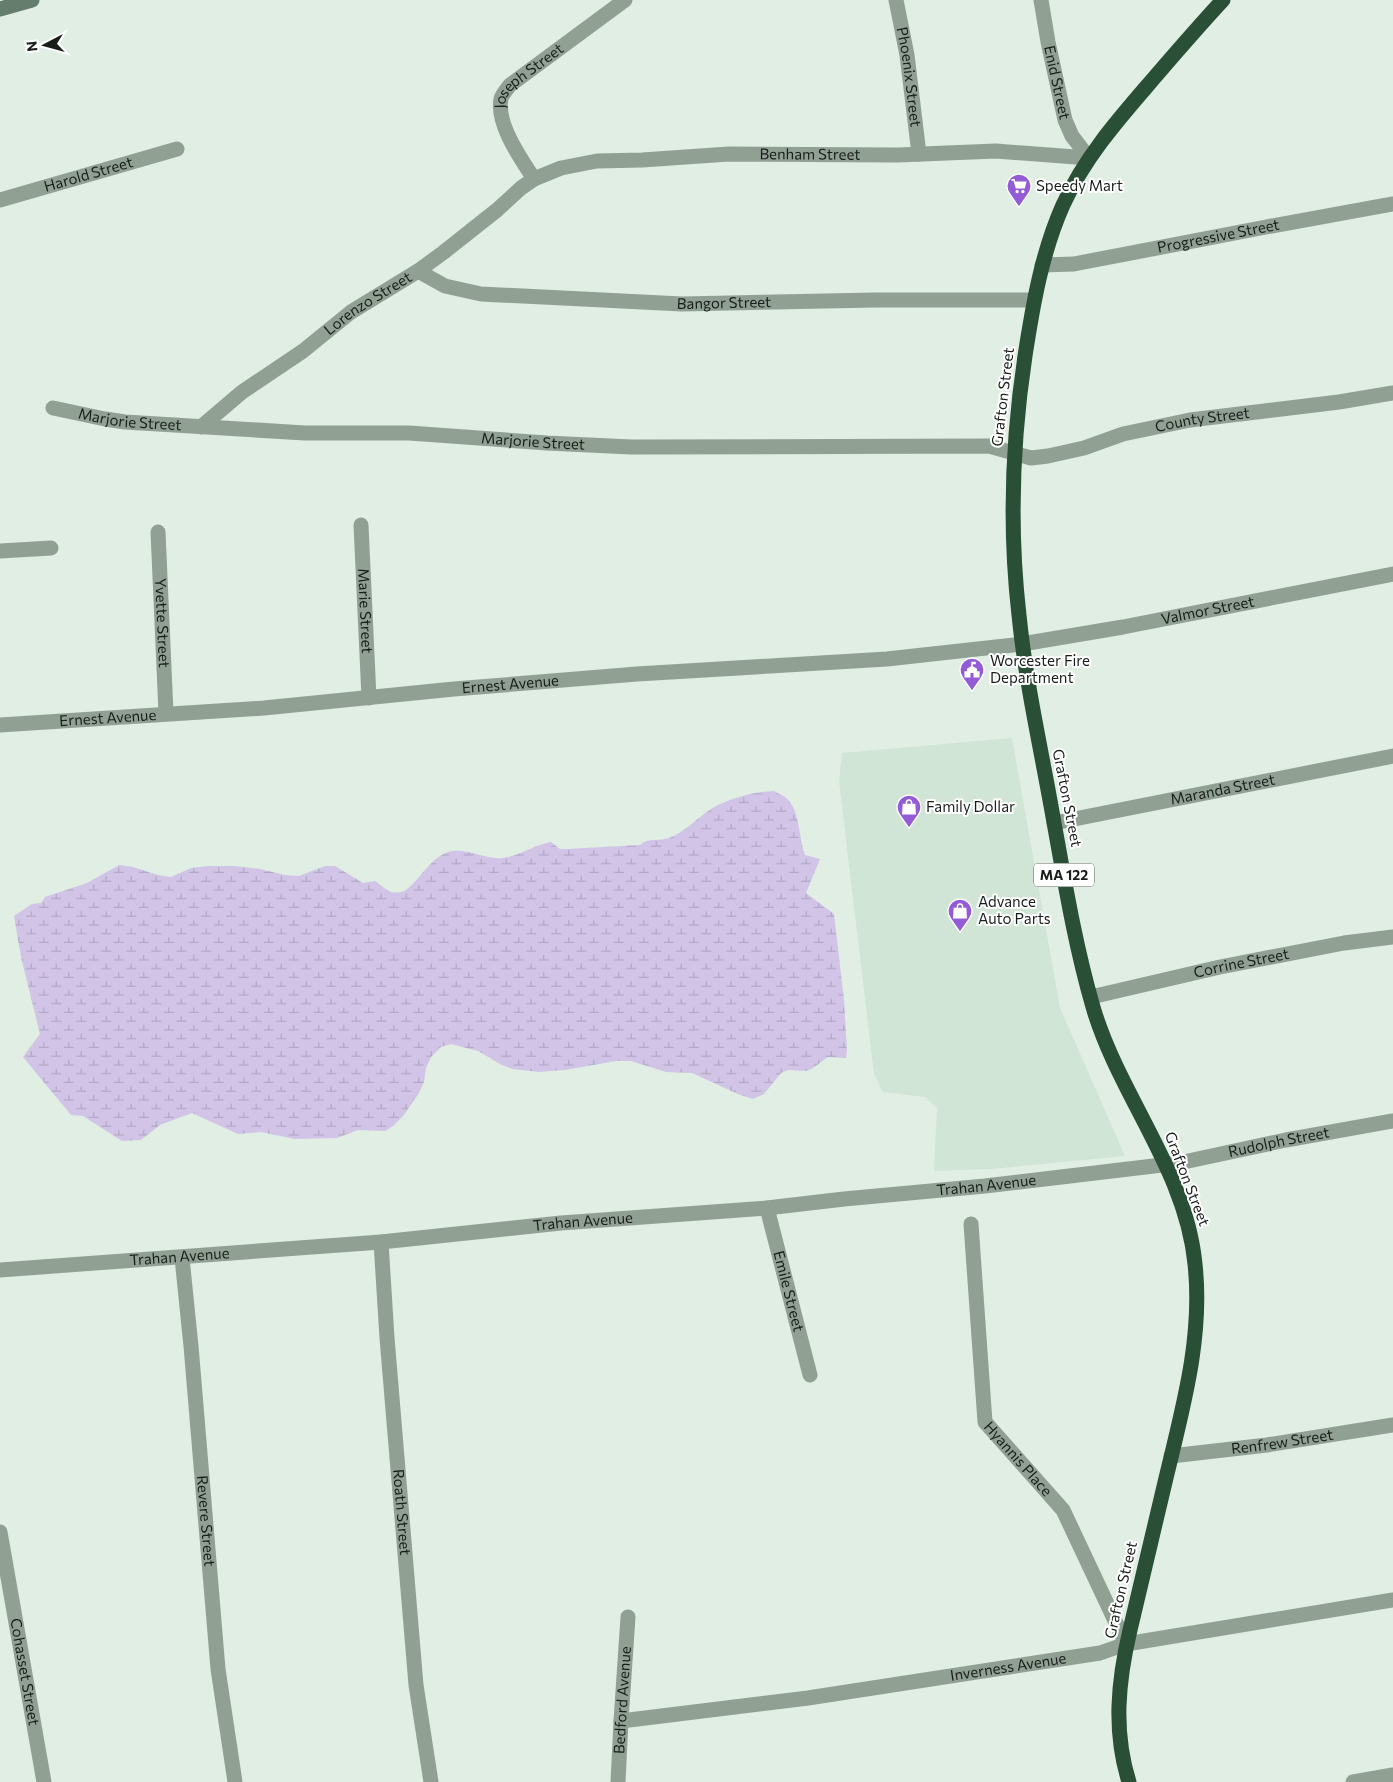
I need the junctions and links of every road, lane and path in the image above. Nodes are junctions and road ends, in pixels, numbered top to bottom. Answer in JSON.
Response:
{"nodes":[{"id":1,"x":32,"y":0,"type":"edge"},
{"id":2,"x":625,"y":0,"type":"edge"},
{"id":3,"x":896,"y":0,"type":"edge"},
{"id":4,"x":1041,"y":0,"type":"edge"},
{"id":5,"x":1223,"y":0,"type":"edge"},
{"id":6,"x":0,"y":9,"type":"edge"},
{"id":7,"x":177,"y":149,"type":"dead end"},
{"id":8,"x":919,"y":154,"type":"junction"},
{"id":9,"x":1089,"y":158,"type":"junction"},
{"id":10,"x":534,"y":179,"type":"junction"},
{"id":11,"x":0,"y":200,"type":"edge"},
{"id":12,"x":1393,"y":204,"type":"edge"},
{"id":13,"x":1042,"y":265,"type":"junction"},
{"id":14,"x":418,"y":272,"type":"junction"},
{"id":15,"x":1034,"y":300,"type":"junction"},
{"id":16,"x":1393,"y":393,"type":"edge"},
{"id":17,"x":54,"y":408,"type":"dead end"},
{"id":18,"x":202,"y":427,"type":"junction"},
{"id":19,"x":1014,"y":454,"type":"junction"},
{"id":20,"x":361,"y":525,"type":"dead end"},
{"id":21,"x":158,"y":532,"type":"dead end"},
{"id":22,"x":51,"y":548,"type":"dead end"},
{"id":23,"x":0,"y":551,"type":"edge"},
{"id":24,"x":1393,"y":574,"type":"edge"},
{"id":25,"x":1022,"y":644,"type":"junction"},
{"id":26,"x":370,"y":698,"type":"junction"},
{"id":27,"x":166,"y":713,"type":"junction"},
{"id":28,"x":0,"y":725,"type":"edge"},
{"id":29,"x":1393,"y":756,"type":"edge"},
{"id":30,"x":1054,"y":823,"type":"junction"},
{"id":31,"x":1393,"y":937,"type":"edge"},
{"id":32,"x":1091,"y":997,"type":"junction"},
{"id":33,"x":1393,"y":1121,"type":"edge"},
{"id":34,"x":1166,"y":1165,"type":"junction"},
{"id":35,"x":767,"y":1208,"type":"junction"},
{"id":36,"x":970,"y":1224,"type":"dead end"},
{"id":37,"x":381,"y":1242,"type":"junction"},
{"id":38,"x":182,"y":1258,"type":"junction"},
{"id":39,"x":0,"y":1270,"type":"edge"},
{"id":40,"x":810,"y":1375,"type":"dead end"},
{"id":41,"x":1393,"y":1425,"type":"edge"},
{"id":42,"x":1171,"y":1456,"type":"junction"},
{"id":43,"x":0,"y":1532,"type":"edge"},
{"id":44,"x":1393,"y":1600,"type":"edge"},
{"id":45,"x":628,"y":1617,"type":"dead end"},
{"id":46,"x":1126,"y":1644,"type":"junction"},
{"id":47,"x":621,"y":1721,"type":"junction"},
{"id":48,"x":1393,"y":1775,"type":"edge"},
{"id":49,"x":44,"y":1782,"type":"edge"},
{"id":50,"x":235,"y":1782,"type":"edge"},
{"id":51,"x":431,"y":1782,"type":"edge"},
{"id":52,"x":618,"y":1782,"type":"edge"},
{"id":53,"x":1129,"y":1782,"type":"edge"},
{"id":54,"x":1353,"y":1782,"type":"edge"}],
"edges":[{"from":1,"to":6,"type":"street"},
{"from":2,"to":10,"type":"street","name":"Joseph Street"},
{"from":3,"to":8,"type":"street","name":"Phoenix Street"},
{"from":4,"to":9,"type":"street","name":"Enid Street"},
{"from":5,"to":9,"type":"highway","name":"Grafton Street","number":"MA 122"},
{"from":7,"to":11,"type":"street","name":"Harold Street"},
{"from":8,"to":9,"type":"street","name":"Benham Street"},
{"from":8,"to":10,"type":"street","name":"Benham Street"},
{"from":9,"to":13,"type":"highway","name":"Grafton Street","number":"MA 122"},
{"from":10,"to":14,"type":"street","name":"Lorenzo Street"},
{"from":12,"to":13,"type":"street","name":"Progressive Street"},
{"from":13,"to":15,"type":"highway","name":"Grafton Street","number":"MA 122"},
{"from":14,"to":15,"type":"street","name":"Bangor Street"},
{"from":14,"to":18,"type":"street","name":"Lorenzo Street"},
{"from":15,"to":19,"type":"highway","name":"Grafton Street","number":"MA 122"},
{"from":16,"to":19,"type":"street","name":"County Street"},
{"from":17,"to":18,"type":"street","name":"Marjorie Street"},
{"from":18,"to":19,"type":"street","name":"Marjorie Street"},
{"from":19,"to":25,"type":"highway","name":"Grafton Street","number":"MA 122"},
{"from":20,"to":26,"type":"street","name":"Marie Street"},
{"from":21,"to":27,"type":"street","name":"Yvette Street"},
{"from":22,"to":23,"type":"street"},
{"from":24,"to":25,"type":"street","name":"Valmor Street"},
{"from":25,"to":26,"type":"street","name":"Ernest Avenue"},
{"from":25,"to":30,"type":"highway","name":"Grafton Street","number":"MA 122"},
{"from":26,"to":27,"type":"street","name":"Ernest Avenue"},
{"from":27,"to":28,"type":"street","name":"Ernest Avenue"},
{"from":29,"to":30,"type":"street","name":"Maranda Street"},
{"from":30,"to":32,"type":"highway","name":"Grafton Street","number":"MA 122"},
{"from":31,"to":32,"type":"street","name":"Corrine Street"},
{"from":32,"to":34,"type":"highway","name":"Grafton Street","number":"MA 122"},
{"from":33,"to":34,"type":"street","name":"Rudolph Street"},
{"from":34,"to":35,"type":"street","name":"Trahan Avenue"},
{"from":34,"to":42,"type":"highway","name":"Grafton Street","number":"MA 122"},
{"from":35,"to":37,"type":"street","name":"Trahan Avenue"},
{"from":35,"to":40,"type":"street","name":"Emile Street"},
{"from":36,"to":46,"type":"street","name":"Hyannis Place"},
{"from":37,"to":38,"type":"street","name":"Trahan Avenue"},
{"from":37,"to":51,"type":"street","name":"Roath Street"},
{"from":38,"to":39,"type":"street","name":"Trahan Avenue"},
{"from":38,"to":50,"type":"street","name":"Revere Street"},
{"from":41,"to":42,"type":"street","name":"Renfrew Street"},
{"from":42,"to":46,"type":"highway","name":"Grafton Street","number":"MA 122"},
{"from":43,"to":49,"type":"street","name":"Cohasset Street"},
{"from":44,"to":46,"type":"street","name":"Inverness Avenue"},
{"from":45,"to":47,"type":"street","name":"Bedford Avenue"},
{"from":46,"to":47,"type":"street","name":"Inverness Avenue"},
{"from":46,"to":53,"type":"highway","name":"Grafton Street","number":"MA 122"},
{"from":47,"to":52,"type":"street","name":"Bedford Avenue"},
{"from":48,"to":54,"type":"street"}]}
